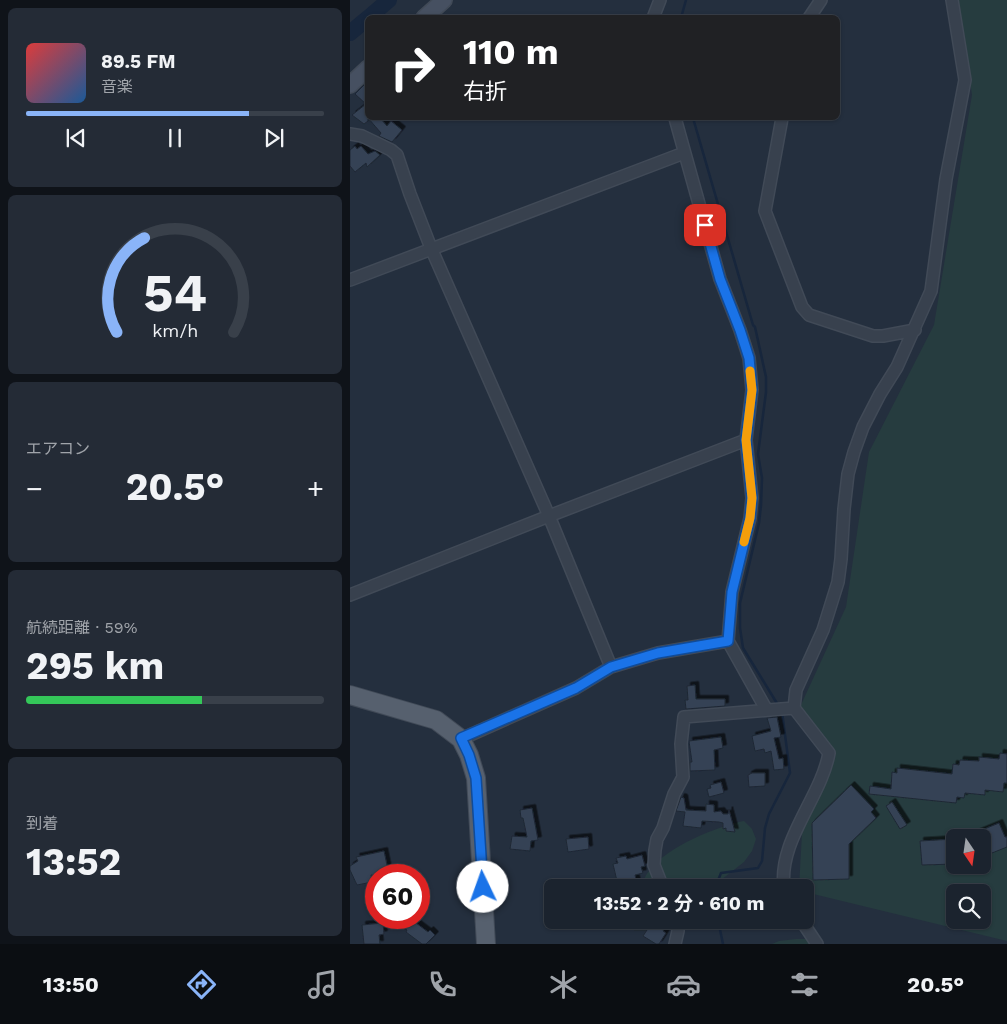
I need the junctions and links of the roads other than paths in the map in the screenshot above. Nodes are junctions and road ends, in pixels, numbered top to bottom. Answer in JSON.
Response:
{"nodes":[{"id":1,"x":444,"y":0,"type":"edge"},
{"id":2,"x":660,"y":0,"type":"edge"},
{"id":3,"x":821,"y":0,"type":"edge"},
{"id":4,"x":952,"y":0,"type":"edge"},
{"id":5,"x":427,"y":15,"type":"edge"},
{"id":6,"x":654,"y":15,"type":"edge"},
{"id":7,"x":811,"y":15,"type":"edge"},
{"id":8,"x":365,"y":71,"type":"edge"},
{"id":9,"x":350,"y":85,"type":"edge"},
{"id":10,"x":676,"y":120,"type":"edge"},
{"id":11,"x":782,"y":120,"type":"edge"},
{"id":12,"x":350,"y":134,"type":"edge"},
{"id":13,"x":684,"y":152,"type":"junction"},
{"id":14,"x":430,"y":248,"type":"junction"},
{"id":15,"x":350,"y":280,"type":"edge"},
{"id":16,"x":915,"y":330,"type":"junction"},
{"id":17,"x":746,"y":440,"type":"junction"},
{"id":18,"x":549,"y":516,"type":"junction"},
{"id":19,"x":350,"y":595,"type":"edge"},
{"id":20,"x":728,"y":641,"type":"junction"},
{"id":21,"x":611,"y":667,"type":"junction"},
{"id":22,"x":350,"y":696,"type":"edge"},
{"id":23,"x":794,"y":708,"type":"junction"},
{"id":24,"x":766,"y":710,"type":"junction"},
{"id":25,"x":461,"y":738,"type":"junction"},
{"id":26,"x":660,"y":879,"type":"edge"},
{"id":27,"x":782,"y":879,"type":"edge"},
{"id":28,"x":678,"y":929,"type":"edge"},
{"id":29,"x":807,"y":929,"type":"edge"},
{"id":30,"x":486,"y":944,"type":"edge"},
{"id":31,"x":674,"y":944,"type":"edge"},
{"id":32,"x":817,"y":944,"type":"edge"}],
"edges":[{"from":1,"to":5,"type":"street"},
{"from":2,"to":6,"type":"street"},
{"from":3,"to":7,"type":"street"},
{"from":4,"to":16,"type":"street"},
{"from":8,"to":9,"type":"street"},
{"from":10,"to":13,"type":"street"},
{"from":11,"to":16,"type":"street"},
{"from":12,"to":14,"type":"street"},
{"from":13,"to":14,"type":"street"},
{"from":13,"to":17,"type":"street"},
{"from":14,"to":15,"type":"street"},
{"from":14,"to":18,"type":"street"},
{"from":16,"to":23,"type":"street"},
{"from":17,"to":18,"type":"street"},
{"from":17,"to":20,"type":"street"},
{"from":18,"to":19,"type":"street"},
{"from":18,"to":21,"type":"street"},
{"from":20,"to":21,"type":"street"},
{"from":20,"to":24,"type":"street"},
{"from":21,"to":25,"type":"street"},
{"from":22,"to":25,"type":"main road"},
{"from":23,"to":24,"type":"street"},
{"from":23,"to":27,"type":"street"},
{"from":24,"to":26,"type":"street"},
{"from":25,"to":30,"type":"main road"},
{"from":28,"to":31,"type":"street"},
{"from":29,"to":32,"type":"street"}]}
